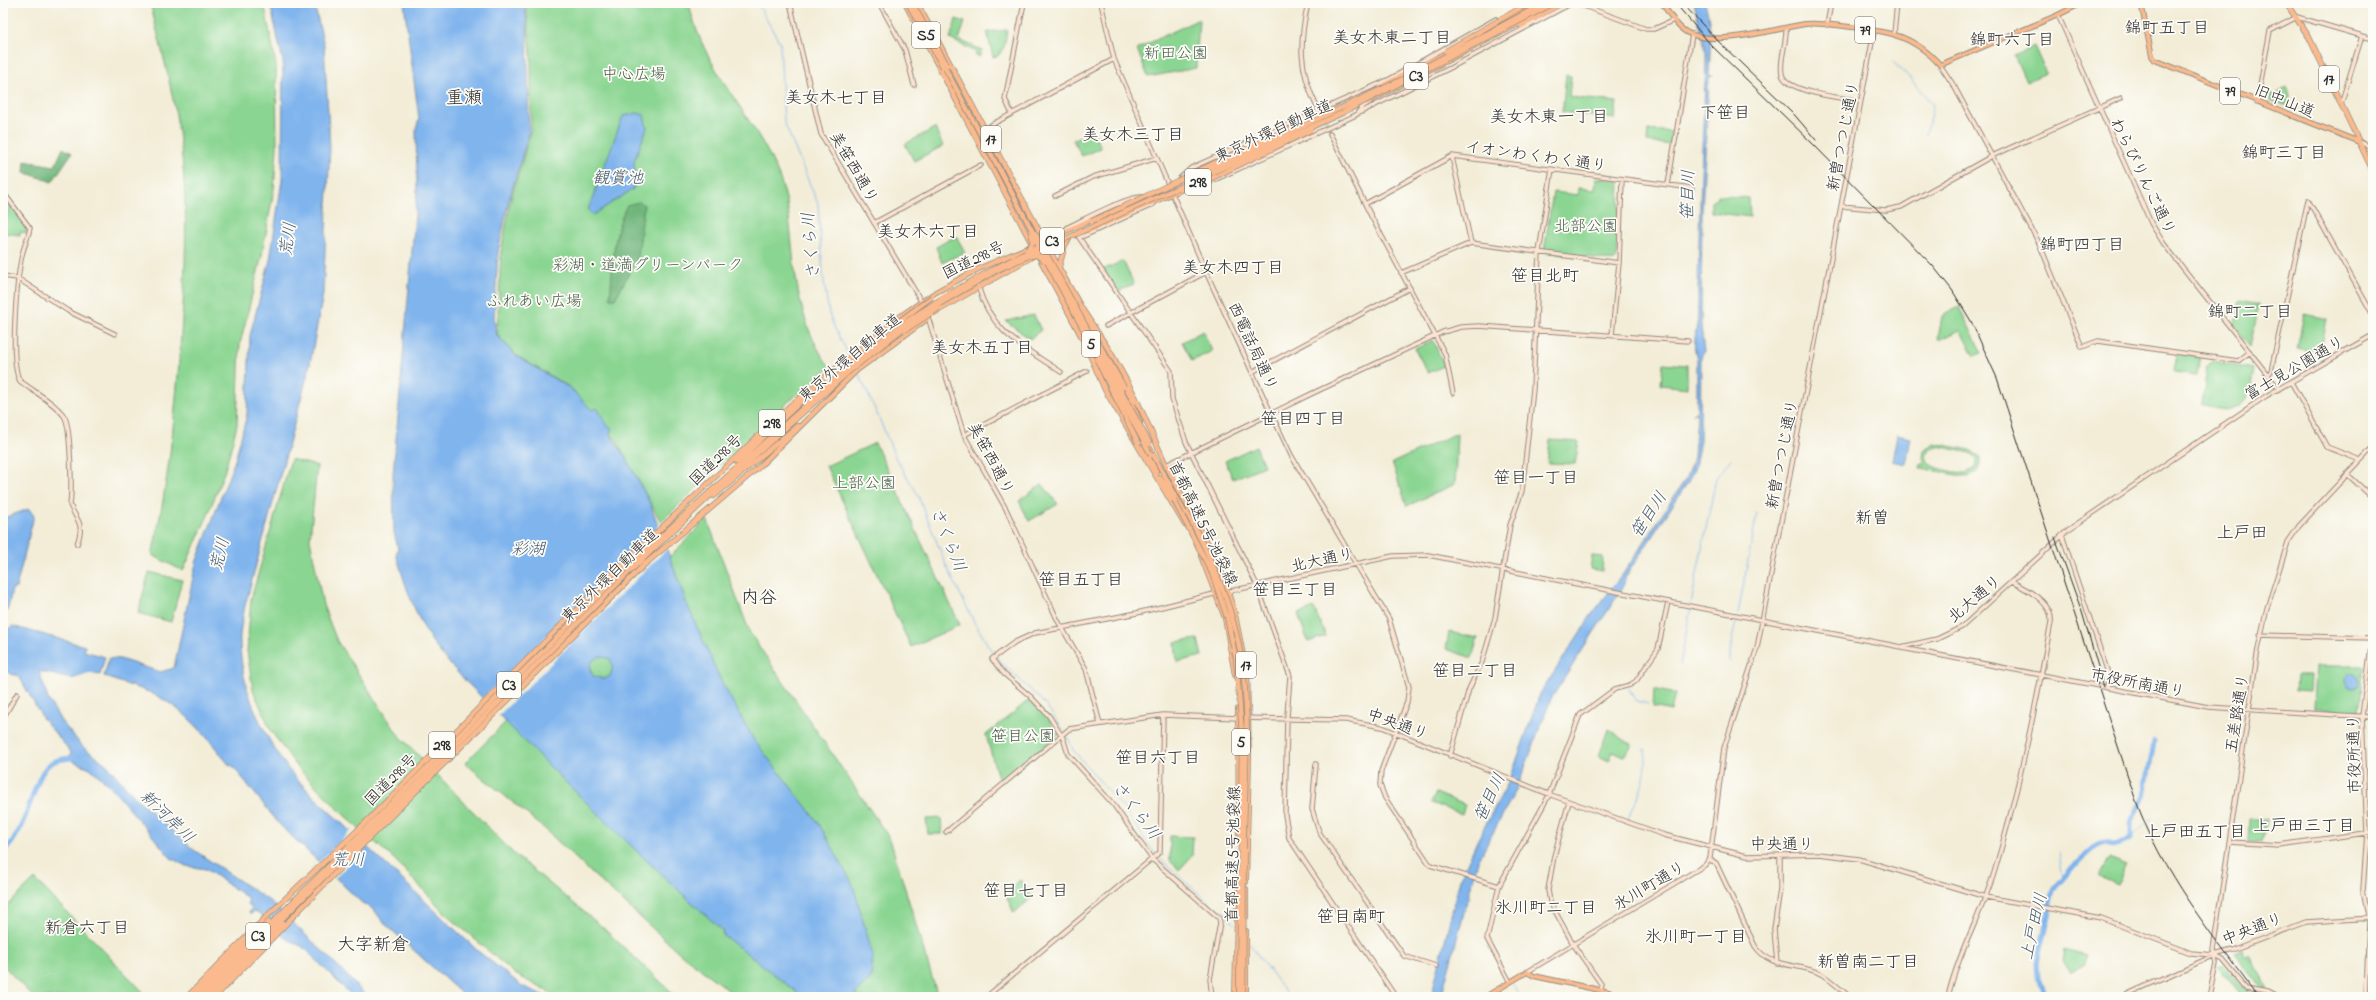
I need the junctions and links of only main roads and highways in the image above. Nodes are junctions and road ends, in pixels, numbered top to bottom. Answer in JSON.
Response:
{"nodes":[{"id":1,"x":905,"y":3,"type":"edge"},
{"id":2,"x":908,"y":3,"type":"edge"},
{"id":3,"x":1529,"y":3,"type":"edge"},
{"id":4,"x":1542,"y":3,"type":"edge"},
{"id":5,"x":1554,"y":3,"type":"edge"},
{"id":6,"x":1558,"y":3,"type":"edge"},
{"id":7,"x":1562,"y":3,"type":"edge"},
{"id":8,"x":1662,"y":3,"type":"edge"},
{"id":9,"x":2082,"y":3,"type":"edge"},
{"id":10,"x":2141,"y":3,"type":"edge"},
{"id":11,"x":2286,"y":3,"type":"edge"},
{"id":12,"x":914,"y":6,"type":"edge"},
{"id":13,"x":1547,"y":8,"type":"junction"},
{"id":14,"x":932,"y":30,"type":"junction"},
{"id":15,"x":922,"y":35,"type":"junction"},
{"id":16,"x":1417,"y":68,"type":"junction"},
{"id":17,"x":1405,"y":84,"type":"junction"},
{"id":18,"x":1339,"y":112,"type":"junction"},
{"id":19,"x":2360,"y":142,"type":"junction"},
{"id":20,"x":2373,"y":171,"type":"edge"},
{"id":21,"x":1034,"y":234,"type":"junction"},
{"id":22,"x":1053,"y":238,"type":"junction"},
{"id":23,"x":1070,"y":239,"type":"junction"},
{"id":24,"x":1055,"y":244,"type":"junction"},
{"id":25,"x":1040,"y":246,"type":"junction"},
{"id":26,"x":1049,"y":249,"type":"junction"},
{"id":27,"x":1027,"y":250,"type":"junction"},
{"id":28,"x":1038,"y":254,"type":"junction"},
{"id":29,"x":1030,"y":256,"type":"junction"},
{"id":30,"x":1048,"y":261,"type":"junction"},
{"id":31,"x":1059,"y":268,"type":"junction"},
{"id":32,"x":1082,"y":309,"type":"junction"},
{"id":33,"x":1089,"y":327,"type":"junction"},
{"id":34,"x":1084,"y":341,"type":"junction"},
{"id":35,"x":872,"y":346,"type":"junction"},
{"id":36,"x":867,"y":356,"type":"junction"},
{"id":37,"x":1096,"y":359,"type":"junction"},
{"id":38,"x":1104,"y":360,"type":"junction"},
{"id":39,"x":830,"y":374,"type":"junction"},
{"id":40,"x":1111,"y":379,"type":"junction"},
{"id":41,"x":1125,"y":387,"type":"junction"},
{"id":42,"x":815,"y":411,"type":"junction"},
{"id":43,"x":1152,"y":434,"type":"junction"},
{"id":44,"x":1147,"y":442,"type":"junction"},
{"id":45,"x":1153,"y":472,"type":"junction"},
{"id":46,"x":712,"y":488,"type":"junction"},
{"id":47,"x":1174,"y":500,"type":"junction"},
{"id":48,"x":1187,"y":513,"type":"junction"},
{"id":49,"x":674,"y":530,"type":"junction"},
{"id":50,"x":1227,"y":607,"type":"dead end"},
{"id":51,"x":1236,"y":642,"type":"junction"},
{"id":52,"x":1244,"y":655,"type":"junction"},
{"id":53,"x":1236,"y":656,"type":"junction"},
{"id":54,"x":1243,"y":709,"type":"tunnel mouth"},
{"id":55,"x":1239,"y":835,"type":"junction"},
{"id":56,"x":1246,"y":882,"type":"junction"},
{"id":57,"x":302,"y":895,"type":"junction"},
{"id":58,"x":1394,"y":996,"type":"edge"},
{"id":59,"x":187,"y":997,"type":"edge"},
{"id":60,"x":192,"y":997,"type":"edge"},
{"id":61,"x":198,"y":997,"type":"edge"},
{"id":62,"x":204,"y":997,"type":"edge"},
{"id":63,"x":210,"y":997,"type":"edge"},
{"id":64,"x":215,"y":997,"type":"edge"},
{"id":65,"x":1235,"y":997,"type":"edge"},
{"id":66,"x":1239,"y":997,"type":"edge"},
{"id":67,"x":1243,"y":997,"type":"edge"},
{"id":68,"x":1246,"y":997,"type":"edge"},
{"id":69,"x":1401,"y":997,"type":"edge"},
{"id":70,"x":1485,"y":997,"type":"edge"},
{"id":71,"x":1632,"y":997,"type":"edge"}],
"edges":[{"from":1,"to":15,"type":"highway","number":"17"},
{"from":2,"to":12,"type":"highway","number":"S5","bridge":true},
{"from":3,"to":16,"type":"highway","bridge":true},
{"from":4,"to":13,"type":"main road"},
{"from":4,"to":16,"type":"highway","name":"国道298号","number":"298"},
{"from":4,"to":18,"type":"highway","name":"東京外環自動車道","number":"C3","bridge":true},
{"from":5,"to":18,"type":"highway","name":"東京外環自動車道","number":"C3","bridge":true},
{"from":6,"to":13,"type":"highway","name":"国道298号","number":"298"},
{"from":7,"to":17,"type":"highway"},
{"from":8,"to":9,"type":"main road","number":"79"},
{"from":10,"to":19,"type":"main road","name":"旧中山道","number":"79"},
{"from":11,"to":19,"type":"highway","number":"17"},
{"from":12,"to":14,"type":"highway","number":"17"},
{"from":12,"to":21,"type":"highway","number":"S5","bridge":true},
{"from":13,"to":17,"type":"highway","name":"国道298号","number":"298"},
{"from":14,"to":21,"type":"highway","number":"17"},
{"from":14,"to":25,"type":"highway","number":"17"},
{"from":15,"to":21,"type":"highway","number":"17"},
{"from":15,"to":25,"type":"highway","number":"17"},
{"from":16,"to":25,"type":"highway","name":"国道298号","number":"298"},
{"from":17,"to":23,"type":"highway","name":"国道298号","number":"298"},
{"from":18,"to":22,"type":"highway","bridge":true},
{"from":18,"to":24,"type":"highway","bridge":true},
{"from":18,"to":35,"type":"highway","name":"東京外環自動車道","number":"C3","bridge":true},
{"from":18,"to":36,"type":"highway","name":"東京外環自動車道","number":"C3","bridge":true},
{"from":19,"to":20,"type":"highway","number":"17"},
{"from":21,"to":22,"type":"highway"},
{"from":21,"to":25,"type":"highway","bridge":true},
{"from":21,"to":27,"type":"highway","bridge":true},
{"from":21,"to":47,"type":"highway","name":"首都高速5号池袋線","number":"5","bridge":true},
{"from":21,"to":48,"type":"highway","name":"首都高速5号池袋線","number":"5","bridge":true},
{"from":22,"to":25,"type":"highway","bridge":true},
{"from":23,"to":26,"type":"highway","name":"国道298号","number":"298"},
{"from":23,"to":31,"type":"highway"},
{"from":24,"to":25,"type":"highway","bridge":true},
{"from":24,"to":30,"type":"highway","bridge":true},
{"from":25,"to":26,"type":"highway","number":"17"},
{"from":25,"to":27,"type":"highway","bridge":true},
{"from":25,"to":28,"type":"highway","number":"17"},
{"from":25,"to":29,"type":"highway","bridge":true},
{"from":25,"to":30,"type":"highway","bridge":true},
{"from":25,"to":39,"type":"highway","name":"国道298号","number":"298"},
{"from":26,"to":28,"type":"highway","name":"国道298号","number":"298"},
{"from":26,"to":31,"type":"highway","number":"17"},
{"from":27,"to":35,"type":"highway","bridge":true},
{"from":28,"to":34,"type":"highway","number":"17"},
{"from":28,"to":42,"type":"highway","name":"国道298号","number":"298"},
{"from":29,"to":30,"type":"highway","bridge":true},
{"from":29,"to":36,"type":"highway","bridge":true},
{"from":30,"to":33,"type":"highway","bridge":true},
{"from":30,"to":37,"type":"highway","bridge":true},
{"from":30,"to":38,"type":"highway","number":"17"},
{"from":30,"to":40,"type":"highway","number":"17"},
{"from":31,"to":32,"type":"highway","number":"17"},
{"from":32,"to":38,"type":"highway","number":"17"},
{"from":32,"to":43,"type":"highway","number":"17"},
{"from":33,"to":41,"type":"highway","bridge":true},
{"from":33,"to":48,"type":"highway","bridge":true},
{"from":34,"to":40,"type":"highway"},
{"from":34,"to":45,"type":"highway","number":"17"},
{"from":35,"to":46,"type":"highway","name":"東京外環自動車道","number":"C3","bridge":true},
{"from":36,"to":49,"type":"highway","name":"東京外環自動車道","number":"C3","bridge":true},
{"from":37,"to":45,"type":"highway","bridge":true},
{"from":37,"to":47,"type":"highway","bridge":true},
{"from":38,"to":44,"type":"highway","number":"17"},
{"from":39,"to":46,"type":"highway"},
{"from":39,"to":59,"type":"highway","name":"国道298号","number":"298"},
{"from":40,"to":44,"type":"highway","number":"17"},
{"from":41,"to":43,"type":"highway"},
{"from":41,"to":44,"type":"highway"},
{"from":42,"to":49,"type":"highway"},
{"from":42,"to":64,"type":"highway","name":"国道298号","number":"298"},
{"from":43,"to":51,"type":"highway","number":"17"},
{"from":45,"to":51,"type":"highway","number":"17"},
{"from":46,"to":57,"type":"highway","name":"東京外環自動車道","number":"C3"},
{"from":47,"to":66,"type":"highway","name":"首都高速5号池袋線","number":"5","bridge":true},
{"from":48,"to":67,"type":"highway","name":"首都高速5号池袋線","number":"5","bridge":true},
{"from":49,"to":57,"type":"highway","name":"東京外環自動車道","number":"C3"},
{"from":50,"to":51,"type":"highway","number":"17"},
{"from":51,"to":52,"type":"highway","number":"17"},
{"from":51,"to":53,"type":"highway","number":"17"},
{"from":52,"to":53,"type":"highway"},
{"from":52,"to":56,"type":"highway","number":"17"},
{"from":53,"to":54,"type":"highway","number":"17"},
{"from":53,"to":55,"type":"highway","number":"17"},
{"from":55,"to":56,"type":"highway","number":"17"},
{"from":55,"to":65,"type":"highway","number":"17"},
{"from":56,"to":68,"type":"highway","number":"17"},
{"from":57,"to":60,"type":"highway"},
{"from":57,"to":61,"type":"highway","name":"東京外環自動車道","number":"C3"},
{"from":57,"to":62,"type":"highway","name":"東京外環自動車道","number":"C3"},
{"from":57,"to":63,"type":"highway"},
{"from":58,"to":69,"type":"main road"},
{"from":70,"to":71,"type":"main road"}]}
